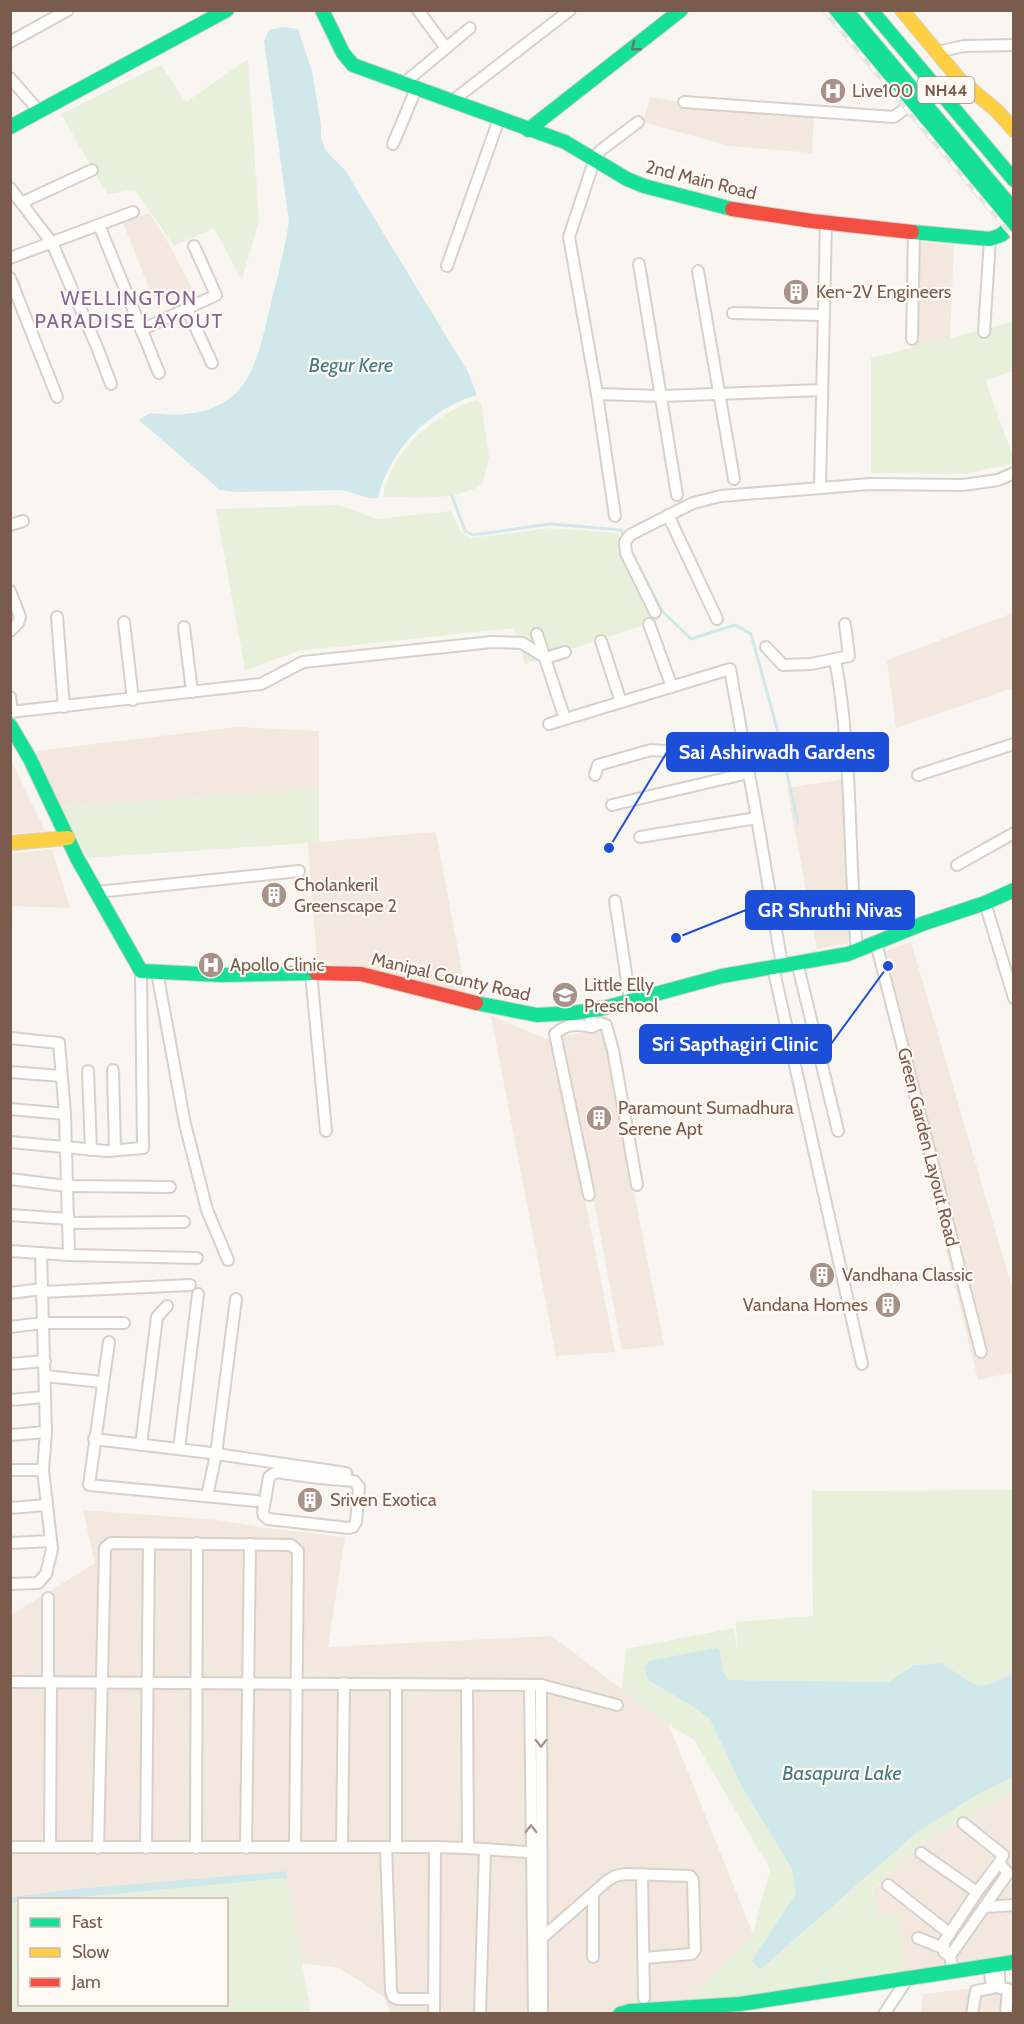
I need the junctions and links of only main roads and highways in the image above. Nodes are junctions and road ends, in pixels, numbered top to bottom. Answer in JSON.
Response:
{"nodes":[{"id":1,"x":227,"y":10,"type":"edge"},
{"id":2,"x":322,"y":10,"type":"edge"},
{"id":3,"x":681,"y":10,"type":"edge"},
{"id":4,"x":832,"y":10,"type":"edge"},
{"id":5,"x":846,"y":10,"type":"edge"},
{"id":6,"x":856,"y":10,"type":"edge"},
{"id":7,"x":871,"y":10,"type":"edge"},
{"id":8,"x":879,"y":10,"type":"edge"},
{"id":9,"x":902,"y":10,"type":"edge"},
{"id":10,"x":10,"y":127,"type":"edge"},
{"id":11,"x":528,"y":130,"type":"junction"},
{"id":12,"x":1014,"y":130,"type":"edge"},
{"id":13,"x":1014,"y":170,"type":"edge"},
{"id":14,"x":1014,"y":180,"type":"edge"},
{"id":15,"x":1014,"y":198,"type":"edge"},
{"id":16,"x":1014,"y":210,"type":"edge"},
{"id":17,"x":1013,"y":225,"type":"edge"},
{"id":18,"x":11,"y":716,"type":"edge"},
{"id":19,"x":68,"y":838,"type":"junction"},
{"id":20,"x":10,"y":843,"type":"edge"},
{"id":21,"x":1014,"y":890,"type":"edge"},
{"id":22,"x":1014,"y":1962,"type":"edge"},
{"id":23,"x":647,"y":2007,"type":"edge"},
{"id":24,"x":715,"y":2009,"type":"edge"},
{"id":25,"x":620,"y":2013,"type":"edge"}],
"edges":[{"from":1,"to":10,"type":"main road"},
{"from":2,"to":11,"type":"main road","name":"2nd Main Road"},
{"from":3,"to":11,"type":"main road","one_way":true},
{"from":4,"to":17,"type":"main road"},
{"from":5,"to":16,"type":"main road","number":"NH44"},
{"from":6,"to":15,"type":"main road"},
{"from":7,"to":14,"type":"main road"},
{"from":8,"to":13,"type":"main road","number":"NH44"},
{"from":9,"to":12,"type":"main road"},
{"from":11,"to":17,"type":"main road","name":"2nd Main Road"},
{"from":18,"to":19,"type":"main road"},
{"from":19,"to":20,"type":"main road"},
{"from":19,"to":21,"type":"main road","name":"Manipal County Road"},
{"from":22,"to":24,"type":"main road"},
{"from":23,"to":24,"type":"main road"},
{"from":23,"to":25,"type":"main road"}]}
